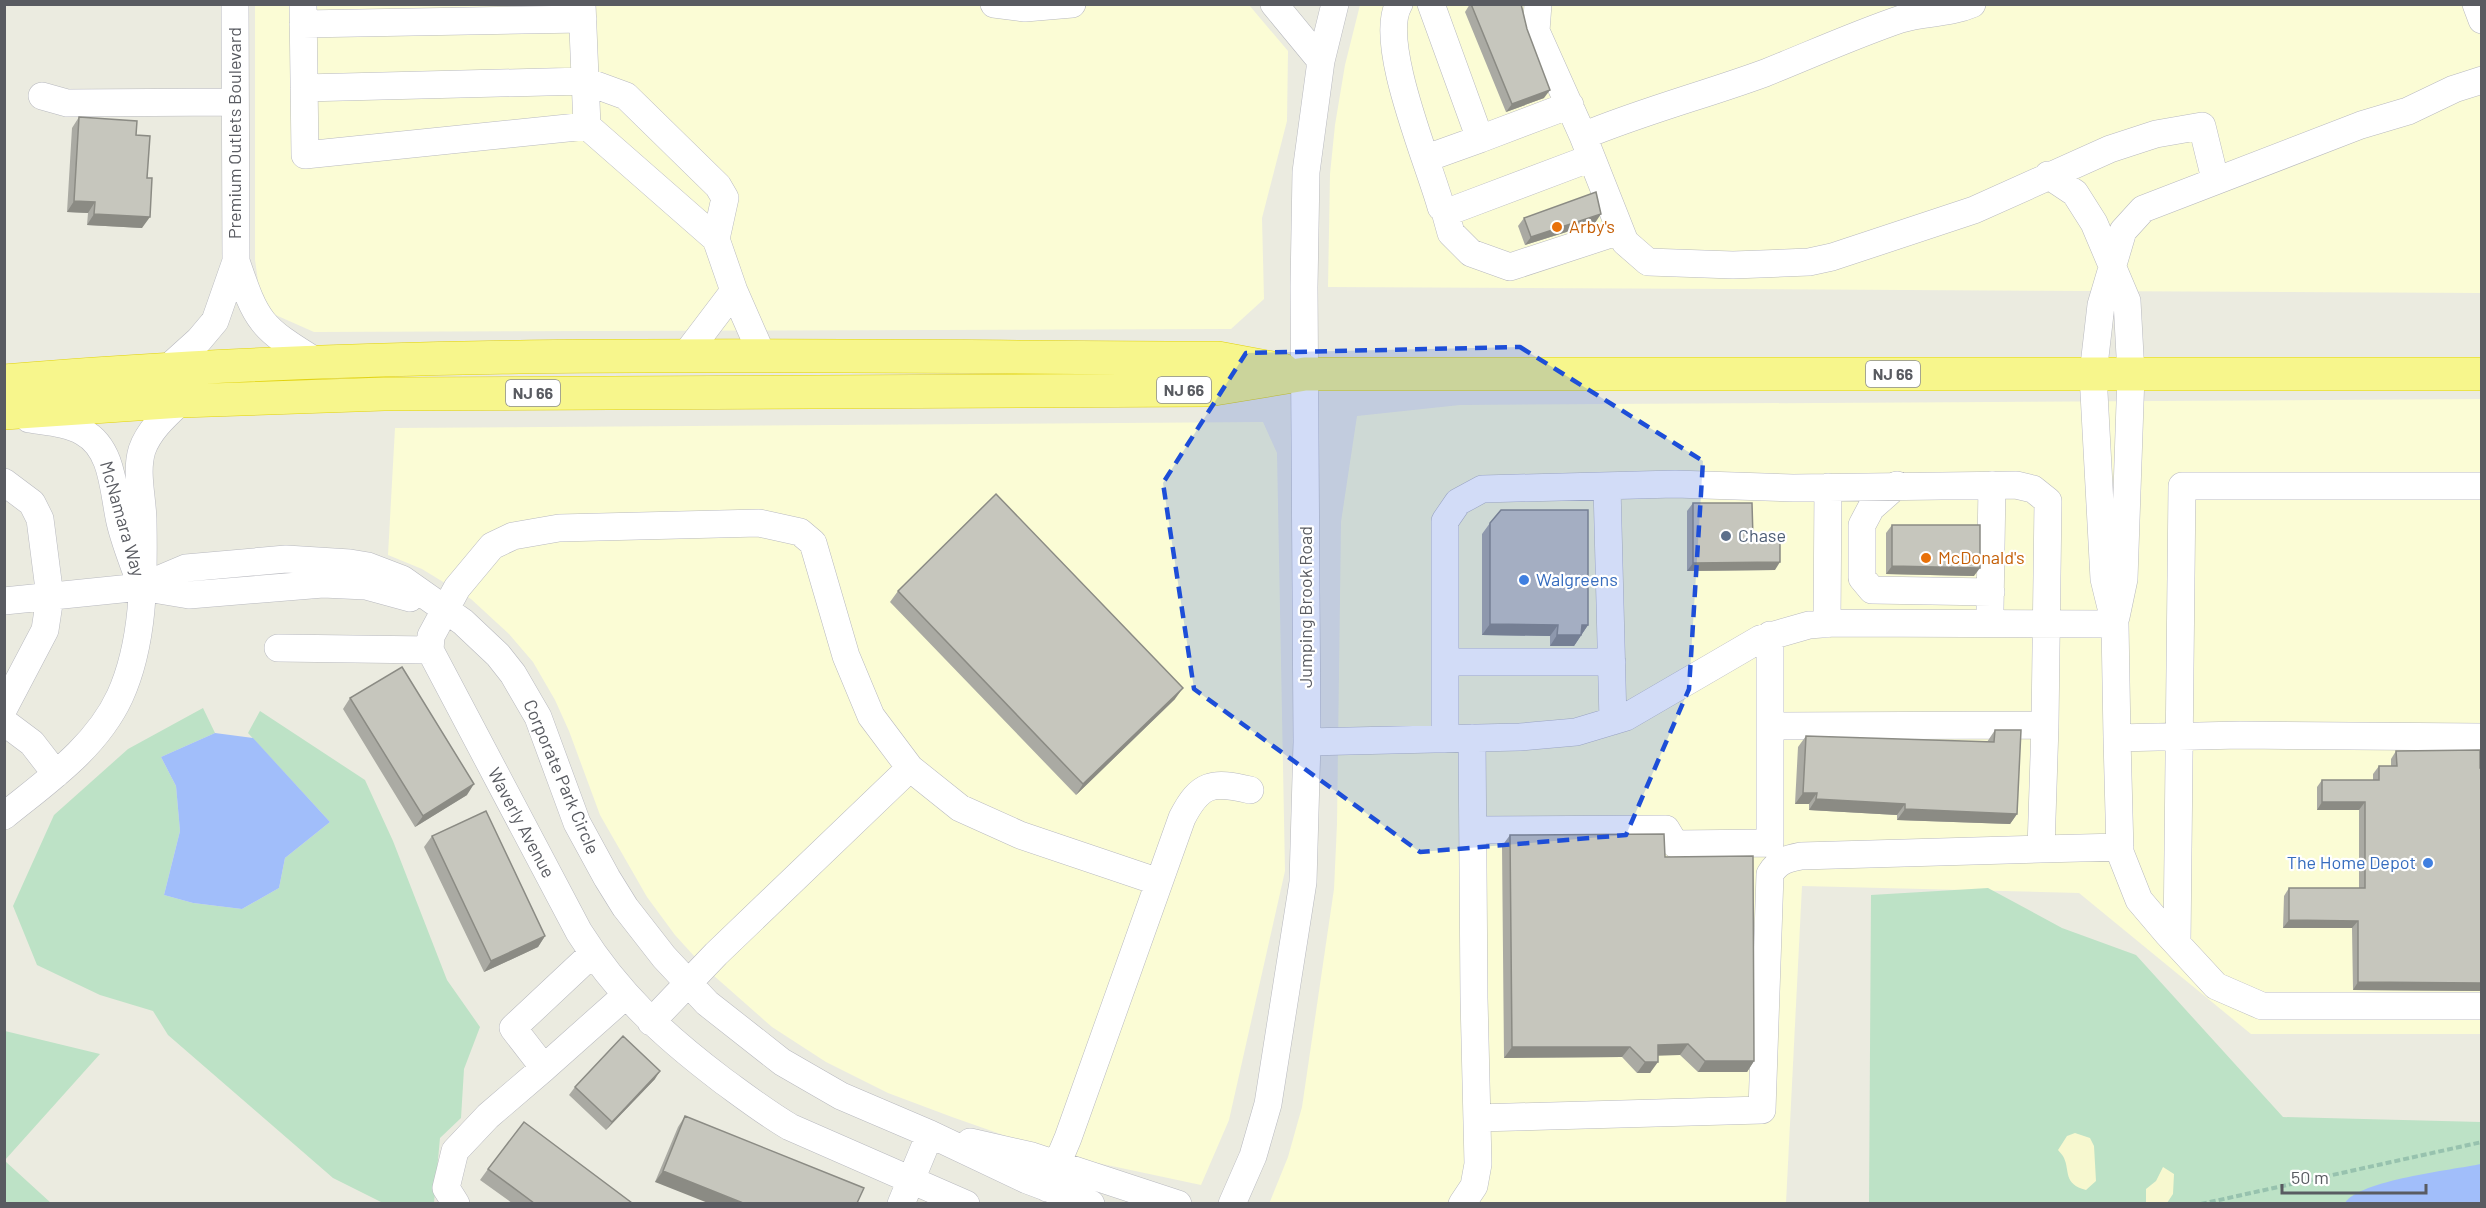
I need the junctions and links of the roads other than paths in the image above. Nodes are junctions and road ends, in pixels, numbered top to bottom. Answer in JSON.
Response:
{"nodes":[{"id":1,"x":235,"y":4,"type":"edge"},
{"id":2,"x":994,"y":4,"type":"edge"},
{"id":3,"x":1072,"y":4,"type":"edge"},
{"id":4,"x":1274,"y":4,"type":"edge"},
{"id":5,"x":1335,"y":4,"type":"edge"},
{"id":6,"x":1399,"y":4,"type":"edge"},
{"id":7,"x":1431,"y":4,"type":"edge"},
{"id":8,"x":1538,"y":4,"type":"edge"},
{"id":9,"x":1972,"y":4,"type":"edge"},
{"id":10,"x":2476,"y":4,"type":"edge"},
{"id":11,"x":582,"y":11,"type":"edge"},
{"id":12,"x":303,"y":14,"type":"edge"},
{"id":13,"x":2481,"y":20,"type":"edge"},
{"id":14,"x":1321,"y":61,"type":"junction"},
{"id":15,"x":2481,"y":80,"type":"edge"},
{"id":16,"x":585,"y":81,"type":"junction"},
{"id":17,"x":304,"y":88,"type":"junction"},
{"id":18,"x":42,"y":96,"type":"dead end"},
{"id":19,"x":235,"y":102,"type":"junction"},
{"id":20,"x":1570,"y":105,"type":"junction"},
{"id":21,"x":587,"y":126,"type":"junction"},
{"id":22,"x":1480,"y":139,"type":"junction"},
{"id":23,"x":1587,"y":147,"type":"junction"},
{"id":24,"x":1427,"y":158,"type":"junction"},
{"id":25,"x":2048,"y":175,"type":"junction"},
{"id":26,"x":2215,"y":179,"type":"junction"},
{"id":27,"x":1444,"y":208,"type":"junction"},
{"id":28,"x":1620,"y":231,"type":"junction"},
{"id":29,"x":716,"y":239,"type":"junction"},
{"id":30,"x":236,"y":261,"type":"junction"},
{"id":31,"x":2113,"y":269,"type":"junction"},
{"id":32,"x":734,"y":291,"type":"junction"},
{"id":33,"x":684,"y":357,"type":"junction"},
{"id":34,"x":763,"y":357,"type":"junction"},
{"id":35,"x":317,"y":362,"type":"junction"},
{"id":36,"x":168,"y":368,"type":"junction"},
{"id":37,"x":1305,"y":374,"type":"junction"},
{"id":38,"x":2093,"y":374,"type":"junction"},
{"id":39,"x":2130,"y":374,"type":"junction"},
{"id":40,"x":2481,"y":374,"type":"edge"},
{"id":41,"x":4,"y":381,"type":"edge"},
{"id":42,"x":181,"y":400,"type":"junction"},
{"id":43,"x":4,"y":414,"type":"edge"},
{"id":44,"x":4,"y":482,"type":"edge"},
{"id":45,"x":1897,"y":485,"type":"junction"},
{"id":46,"x":1992,"y":485,"type":"junction"},
{"id":47,"x":1607,"y":486,"type":"junction"},
{"id":48,"x":2481,"y":486,"type":"edge"},
{"id":49,"x":1828,"y":487,"type":"junction"},
{"id":50,"x":141,"y":587,"type":"junction"},
{"id":51,"x":1991,"y":592,"type":"junction"},
{"id":52,"x":50,"y":597,"type":"junction"},
{"id":53,"x":6,"y":605,"type":"edge"},
{"id":54,"x":445,"y":609,"type":"junction"},
{"id":55,"x":1827,"y":624,"type":"junction"},
{"id":56,"x":1990,"y":624,"type":"junction"},
{"id":57,"x":2048,"y":624,"type":"junction"},
{"id":58,"x":2115,"y":624,"type":"junction"},
{"id":59,"x":1770,"y":635,"type":"junction"},
{"id":60,"x":278,"y":648,"type":"dead end"},
{"id":61,"x":430,"y":650,"type":"junction"},
{"id":62,"x":1445,"y":662,"type":"junction"},
{"id":63,"x":1612,"y":662,"type":"junction"},
{"id":64,"x":4,"y":708,"type":"edge"},
{"id":65,"x":1613,"y":721,"type":"junction"},
{"id":66,"x":4,"y":722,"type":"edge"},
{"id":67,"x":2045,"y":725,"type":"junction"},
{"id":68,"x":1770,"y":726,"type":"junction"},
{"id":69,"x":2179,"y":736,"type":"junction"},
{"id":70,"x":1472,"y":738,"type":"junction"},
{"id":71,"x":2117,"y":738,"type":"junction"},
{"id":72,"x":2481,"y":738,"type":"edge"},
{"id":73,"x":1445,"y":739,"type":"junction"},
{"id":74,"x":1307,"y":742,"type":"junction"},
{"id":75,"x":910,"y":768,"type":"junction"},
{"id":76,"x":56,"y":774,"type":"junction"},
{"id":77,"x":1250,"y":790,"type":"dead end"},
{"id":78,"x":4,"y":816,"type":"edge"},
{"id":79,"x":1473,"y":830,"type":"junction"},
{"id":80,"x":2120,"y":848,"type":"junction"},
{"id":81,"x":2042,"y":849,"type":"junction"},
{"id":82,"x":1773,"y":854,"type":"junction"},
{"id":83,"x":1159,"y":882,"type":"junction"},
{"id":84,"x":2177,"y":943,"type":"junction"},
{"id":85,"x":593,"y":953,"type":"junction"},
{"id":86,"x":687,"y":984,"type":"junction"},
{"id":87,"x":626,"y":995,"type":"junction"},
{"id":88,"x":2481,"y":1006,"type":"edge"},
{"id":89,"x":651,"y":1022,"type":"junction"},
{"id":90,"x":544,"y":1068,"type":"junction"},
{"id":91,"x":1477,"y":1118,"type":"junction"},
{"id":92,"x":930,"y":1134,"type":"junction"},
{"id":93,"x":1052,"y":1176,"type":"junction"},
{"id":94,"x":906,"y":1192,"type":"edge"},
{"id":95,"x":456,"y":1203,"type":"edge"},
{"id":96,"x":966,"y":1203,"type":"edge"},
{"id":97,"x":1091,"y":1203,"type":"edge"},
{"id":98,"x":1178,"y":1203,"type":"edge"},
{"id":99,"x":1232,"y":1203,"type":"edge"},
{"id":100,"x":1462,"y":1203,"type":"edge"}],
"edges":[{"from":1,"to":19,"type":"street","name":"Premium Outlets Boulevard"},
{"from":2,"to":3,"type":"street"},
{"from":4,"to":14,"type":"street"},
{"from":5,"to":14,"type":"street","name":"Jumping Brook Road"},
{"from":6,"to":24,"type":"street"},
{"from":7,"to":22,"type":"street"},
{"from":8,"to":20,"type":"street"},
{"from":9,"to":23,"type":"street"},
{"from":10,"to":13,"type":"street"},
{"from":11,"to":12,"type":"street"},
{"from":11,"to":16,"type":"street"},
{"from":12,"to":17,"type":"street"},
{"from":14,"to":37,"type":"street","name":"Jumping Brook Road"},
{"from":15,"to":26,"type":"street"},
{"from":16,"to":17,"type":"street"},
{"from":16,"to":21,"type":"street"},
{"from":16,"to":29,"type":"street"},
{"from":17,"to":21,"type":"street"},
{"from":18,"to":19,"type":"street"},
{"from":19,"to":30,"type":"street","name":"Premium Outlets Boulevard"},
{"from":20,"to":22,"type":"street"},
{"from":20,"to":23,"type":"street"},
{"from":21,"to":29,"type":"street"},
{"from":22,"to":24,"type":"street"},
{"from":23,"to":27,"type":"street"},
{"from":23,"to":28,"type":"street"},
{"from":24,"to":27,"type":"street"},
{"from":25,"to":26,"type":"street"},
{"from":25,"to":28,"type":"street"},
{"from":25,"to":31,"type":"street"},
{"from":26,"to":31,"type":"street"},
{"from":27,"to":28,"type":"street"},
{"from":29,"to":32,"type":"street"},
{"from":30,"to":35,"type":"street","name":"Premium Outlets Boulevard"},
{"from":30,"to":36,"type":"street","name":"Premium Outlets Boulevard"},
{"from":31,"to":38,"type":"street"},
{"from":31,"to":39,"type":"street"},
{"from":32,"to":33,"type":"street"},
{"from":32,"to":34,"type":"street"},
{"from":33,"to":34,"type":"highway","number":"NJ 66"},
{"from":33,"to":35,"type":"highway","number":"NJ 66"},
{"from":34,"to":37,"type":"highway","number":"NJ 66"},
{"from":35,"to":36,"type":"highway","number":"NJ 66"},
{"from":36,"to":41,"type":"highway","number":"NJ 66"},
{"from":37,"to":38,"type":"highway","number":"NJ 66"},
{"from":37,"to":42,"type":"highway","number":"NJ 66"},
{"from":37,"to":74,"type":"street","name":"Jumping Brook Road"},
{"from":38,"to":39,"type":"highway","number":"NJ 66"},
{"from":38,"to":58,"type":"street"},
{"from":39,"to":40,"type":"highway","number":"NJ 66"},
{"from":39,"to":58,"type":"street"},
{"from":42,"to":43,"type":"highway","number":"NJ 66"},
{"from":42,"to":50,"type":"street","name":"McNamara Way"},
{"from":43,"to":50,"type":"street","name":"McNamara Way"},
{"from":44,"to":52,"type":"street"},
{"from":45,"to":46,"type":"street"},
{"from":45,"to":49,"type":"street"},
{"from":45,"to":51,"type":"street"},
{"from":46,"to":51,"type":"street"},
{"from":46,"to":57,"type":"street"},
{"from":47,"to":49,"type":"street"},
{"from":47,"to":62,"type":"street"},
{"from":47,"to":63,"type":"street"},
{"from":48,"to":69,"type":"street"},
{"from":49,"to":55,"type":"street"},
{"from":50,"to":52,"type":"street","name":"Corporate Park Circle"},
{"from":50,"to":54,"type":"street","name":"Corporate Park Circle"},
{"from":50,"to":76,"type":"street","name":"McNamara Way"},
{"from":51,"to":56,"type":"street"},
{"from":52,"to":53,"type":"street","name":"Corporate Park Circle"},
{"from":52,"to":64,"type":"street"},
{"from":54,"to":61,"type":"street"},
{"from":54,"to":75,"type":"street"},
{"from":54,"to":86,"type":"street","name":"Corporate Park Circle"},
{"from":55,"to":56,"type":"street"},
{"from":55,"to":59,"type":"street"},
{"from":56,"to":57,"type":"street"},
{"from":57,"to":58,"type":"street"},
{"from":57,"to":67,"type":"street"},
{"from":58,"to":71,"type":"street"},
{"from":59,"to":65,"type":"street"},
{"from":59,"to":68,"type":"street"},
{"from":60,"to":61,"type":"street"},
{"from":61,"to":85,"type":"street","name":"Waverly Avenue"},
{"from":62,"to":63,"type":"street"},
{"from":62,"to":73,"type":"street"},
{"from":63,"to":65,"type":"street"},
{"from":65,"to":70,"type":"street"},
{"from":66,"to":76,"type":"street"},
{"from":67,"to":68,"type":"street"},
{"from":67,"to":81,"type":"street"},
{"from":68,"to":82,"type":"street"},
{"from":69,"to":71,"type":"street"},
{"from":69,"to":72,"type":"street"},
{"from":69,"to":84,"type":"street"},
{"from":70,"to":73,"type":"street"},
{"from":70,"to":79,"type":"street"},
{"from":71,"to":80,"type":"street"},
{"from":73,"to":74,"type":"street"},
{"from":74,"to":99,"type":"street","name":"Jumping Brook Road"},
{"from":75,"to":83,"type":"street"},
{"from":75,"to":86,"type":"street"},
{"from":76,"to":78,"type":"street","name":"McNamara Way"},
{"from":77,"to":83,"type":"street"},
{"from":79,"to":82,"type":"street"},
{"from":79,"to":91,"type":"street"},
{"from":80,"to":81,"type":"street"},
{"from":80,"to":84,"type":"street"},
{"from":81,"to":82,"type":"street"},
{"from":82,"to":91,"type":"street"},
{"from":83,"to":93,"type":"street"},
{"from":84,"to":88,"type":"street"},
{"from":85,"to":87,"type":"street","name":"Waverly Avenue"},
{"from":85,"to":90,"type":"street"},
{"from":86,"to":89,"type":"street"},
{"from":86,"to":92,"type":"street","name":"Corporate Park Circle"},
{"from":87,"to":89,"type":"street","name":"Waverly Avenue"},
{"from":87,"to":90,"type":"street"},
{"from":89,"to":94,"type":"street","name":"Waverly Avenue"},
{"from":90,"to":95,"type":"street"},
{"from":91,"to":100,"type":"street"},
{"from":92,"to":93,"type":"street","name":"Corporate Park Circle"},
{"from":92,"to":94,"type":"street"},
{"from":93,"to":97,"type":"street","name":"Corporate Park Circle"},
{"from":93,"to":98,"type":"street","name":"Corporate Park Circle"},
{"from":94,"to":96,"type":"street","name":"Waverly Avenue"}]}
